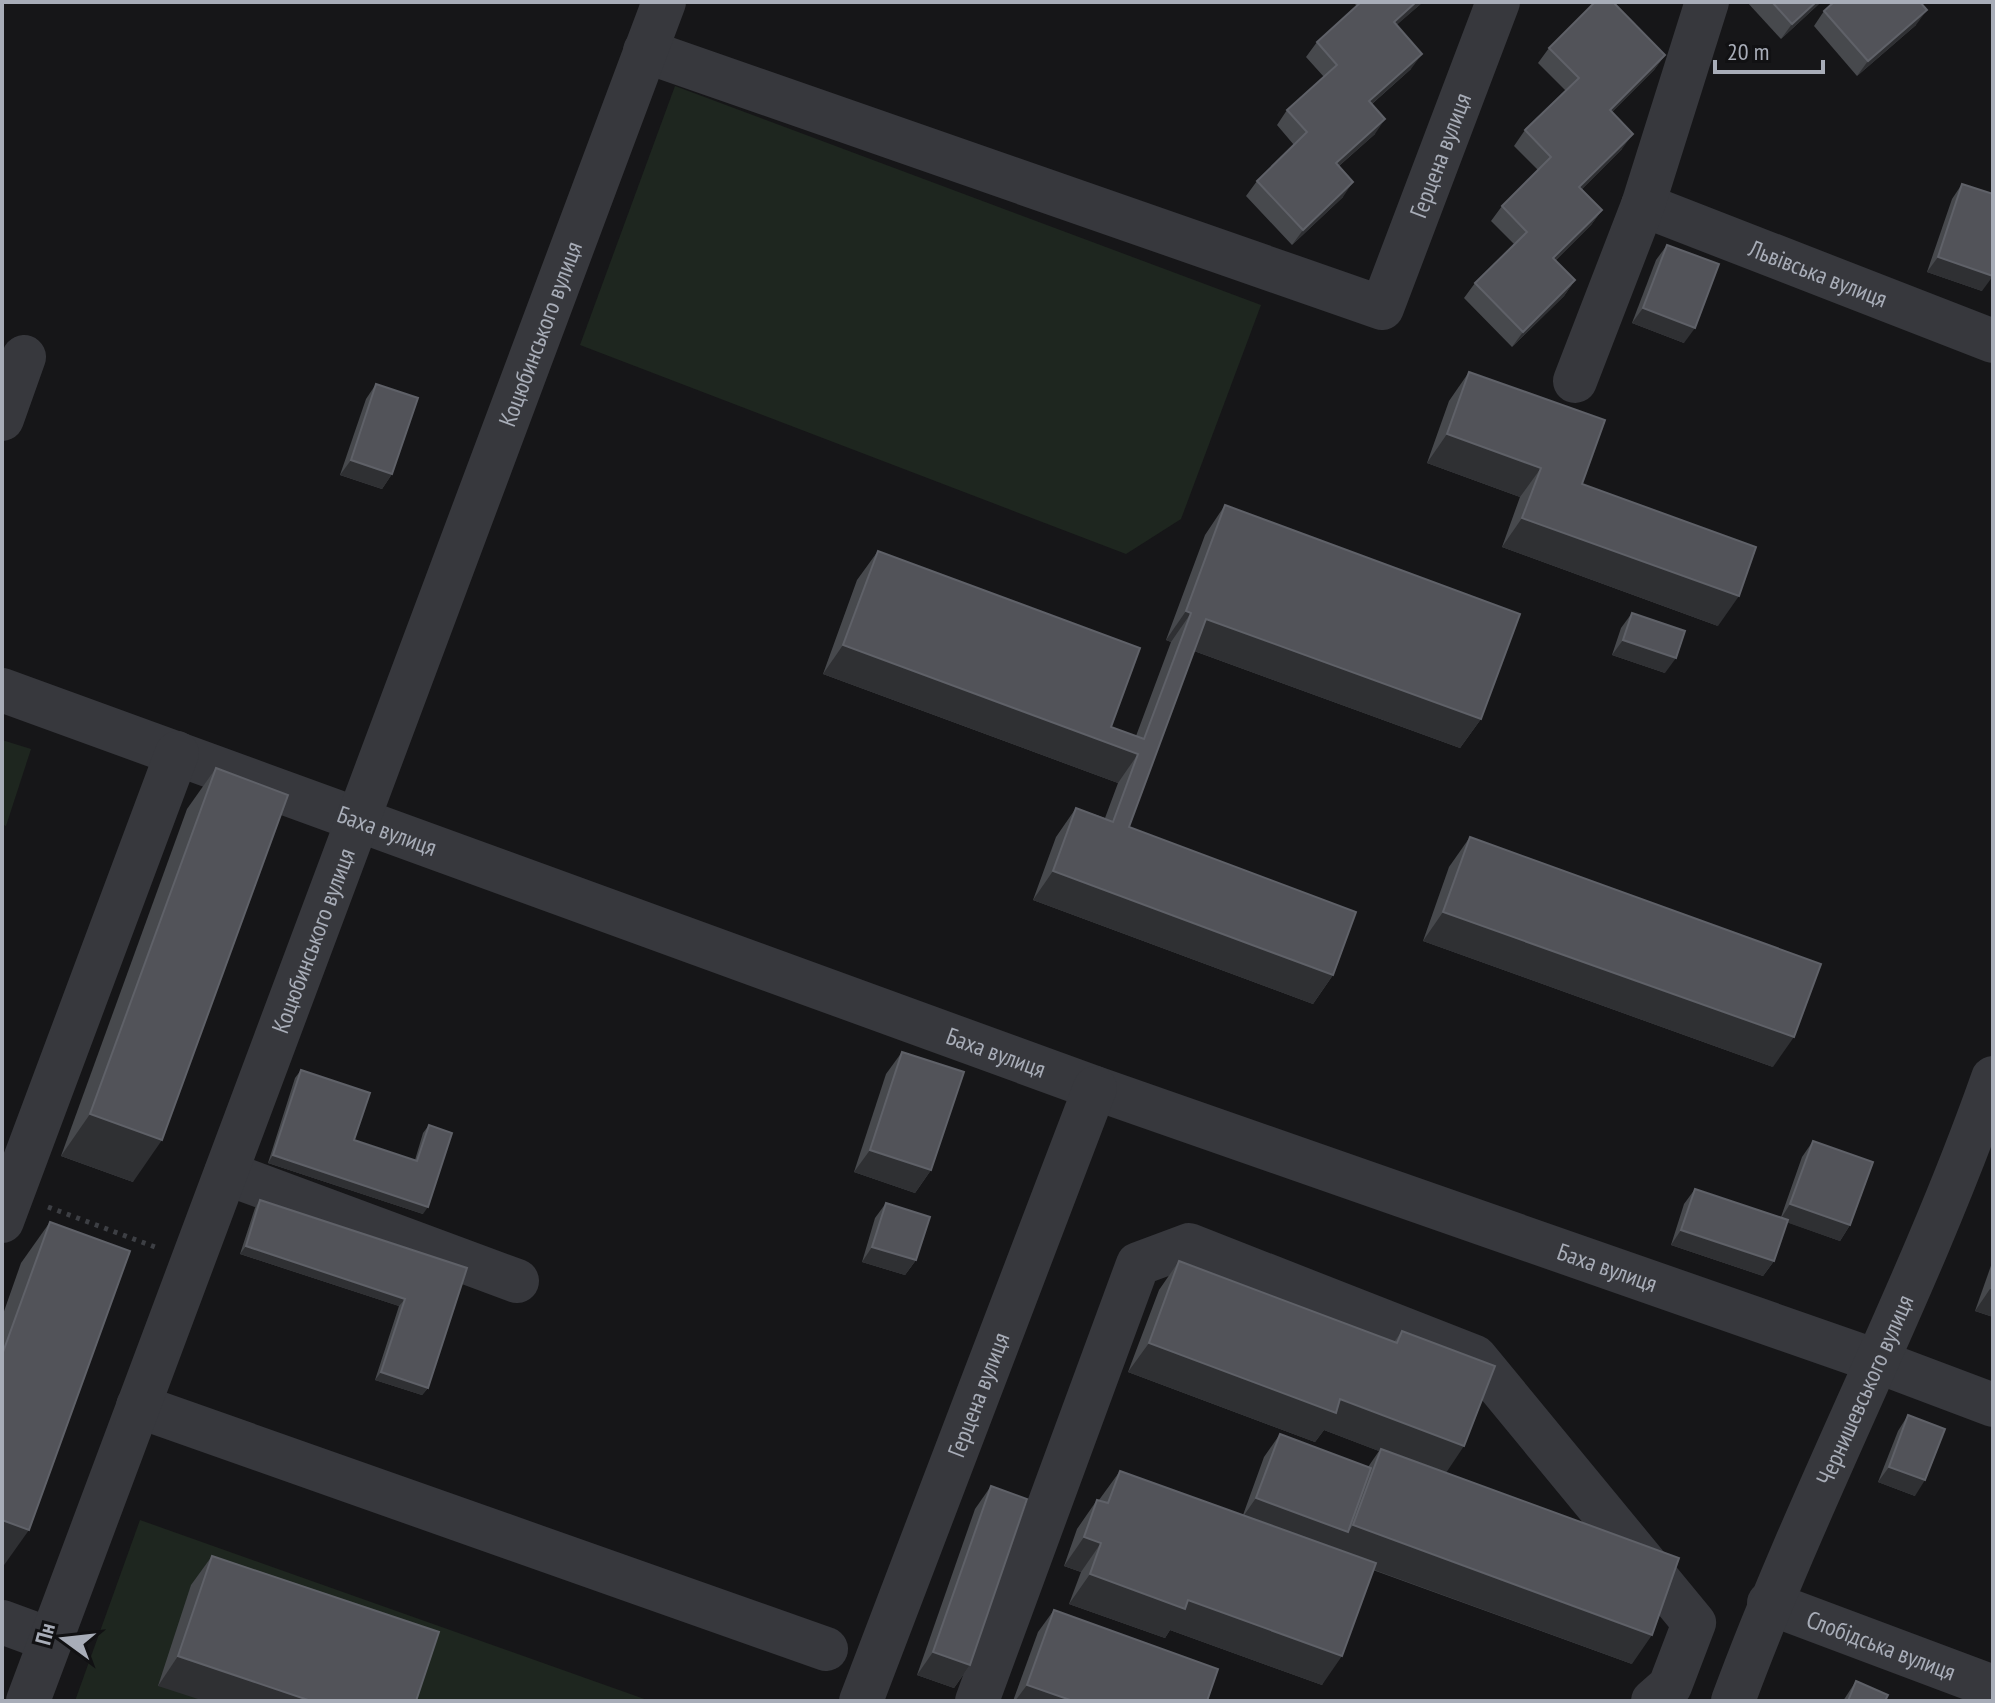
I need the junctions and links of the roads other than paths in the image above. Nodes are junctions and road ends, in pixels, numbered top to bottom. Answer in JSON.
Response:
{"nodes":[{"id":1,"x":664,"y":2,"type":"edge"},
{"id":2,"x":1498,"y":2,"type":"edge"},
{"id":3,"x":1707,"y":2,"type":"edge"},
{"id":4,"x":645,"y":51,"type":"junction"},
{"id":5,"x":1643,"y":205,"type":"junction"},
{"id":6,"x":1993,"y":341,"type":"edge"},
{"id":7,"x":24,"y":357,"type":"dead end"},
{"id":8,"x":1575,"y":381,"type":"dead end"},
{"id":9,"x":2,"y":419,"type":"edge"},
{"id":10,"x":2,"y":690,"type":"edge"},
{"id":11,"x":177,"y":753,"type":"junction"},
{"id":12,"x":358,"y":818,"type":"junction"},
{"id":13,"x":1993,"y":1078,"type":"edge"},
{"id":14,"x":1095,"y":1088,"type":"junction"},
{"id":15,"x":226,"y":1173,"type":"junction"},
{"id":16,"x":7,"y":1207,"type":"edge"},
{"id":17,"x":517,"y":1281,"type":"dead end"},
{"id":18,"x":1879,"y":1362,"type":"junction"},
{"id":19,"x":1993,"y":1405,"type":"edge"},
{"id":20,"x":138,"y":1406,"type":"junction"},
{"id":21,"x":1769,"y":1603,"type":"junction"},
{"id":22,"x":2,"y":1622,"type":"edge"},
{"id":23,"x":51,"y":1640,"type":"junction"},
{"id":24,"x":826,"y":1649,"type":"dead end"},
{"id":25,"x":1993,"y":1687,"type":"edge"},
{"id":26,"x":875,"y":1697,"type":"edge"},
{"id":27,"x":28,"y":1701,"type":"edge"},
{"id":28,"x":977,"y":1701,"type":"edge"},
{"id":29,"x":1653,"y":1701,"type":"edge"},
{"id":30,"x":1733,"y":1701,"type":"edge"}],
"edges":[{"from":1,"to":4,"type":"street","name":"Коцюбинського вулиця"},
{"from":2,"to":4,"type":"street","name":"Герцена вулиця"},
{"from":3,"to":5,"type":"street"},
{"from":4,"to":12,"type":"street","name":"Коцюбинського вулиця"},
{"from":5,"to":6,"type":"street","name":"Львівська вулиця"},
{"from":5,"to":8,"type":"street"},
{"from":7,"to":9,"type":"street"},
{"from":10,"to":11,"type":"street","name":"Баха вулиця"},
{"from":11,"to":12,"type":"street","name":"Баха вулиця"},
{"from":11,"to":16,"type":"street"},
{"from":12,"to":14,"type":"street","name":"Баха вулиця"},
{"from":12,"to":15,"type":"street","name":"Коцюбинського вулиця"},
{"from":13,"to":18,"type":"street","name":"Чернишевського вулиця"},
{"from":14,"to":18,"type":"street","name":"Баха вулиця"},
{"from":14,"to":26,"type":"street","name":"Герцена вулиця"},
{"from":15,"to":17,"type":"street"},
{"from":15,"to":20,"type":"street","name":"Коцюбинського вулиця"},
{"from":18,"to":19,"type":"street","name":"Баха вулиця"},
{"from":18,"to":21,"type":"street","name":"Чернишевського вулиця"},
{"from":20,"to":23,"type":"street","name":"Коцюбинського вулиця"},
{"from":20,"to":24,"type":"street"},
{"from":21,"to":25,"type":"street","name":"Слобідська вулиця"},
{"from":21,"to":30,"type":"street","name":"Чернишевського вулиця"},
{"from":22,"to":23,"type":"street"},
{"from":23,"to":27,"type":"street","name":"Коцюбинського вулиця"},
{"from":28,"to":29,"type":"street"}]}
